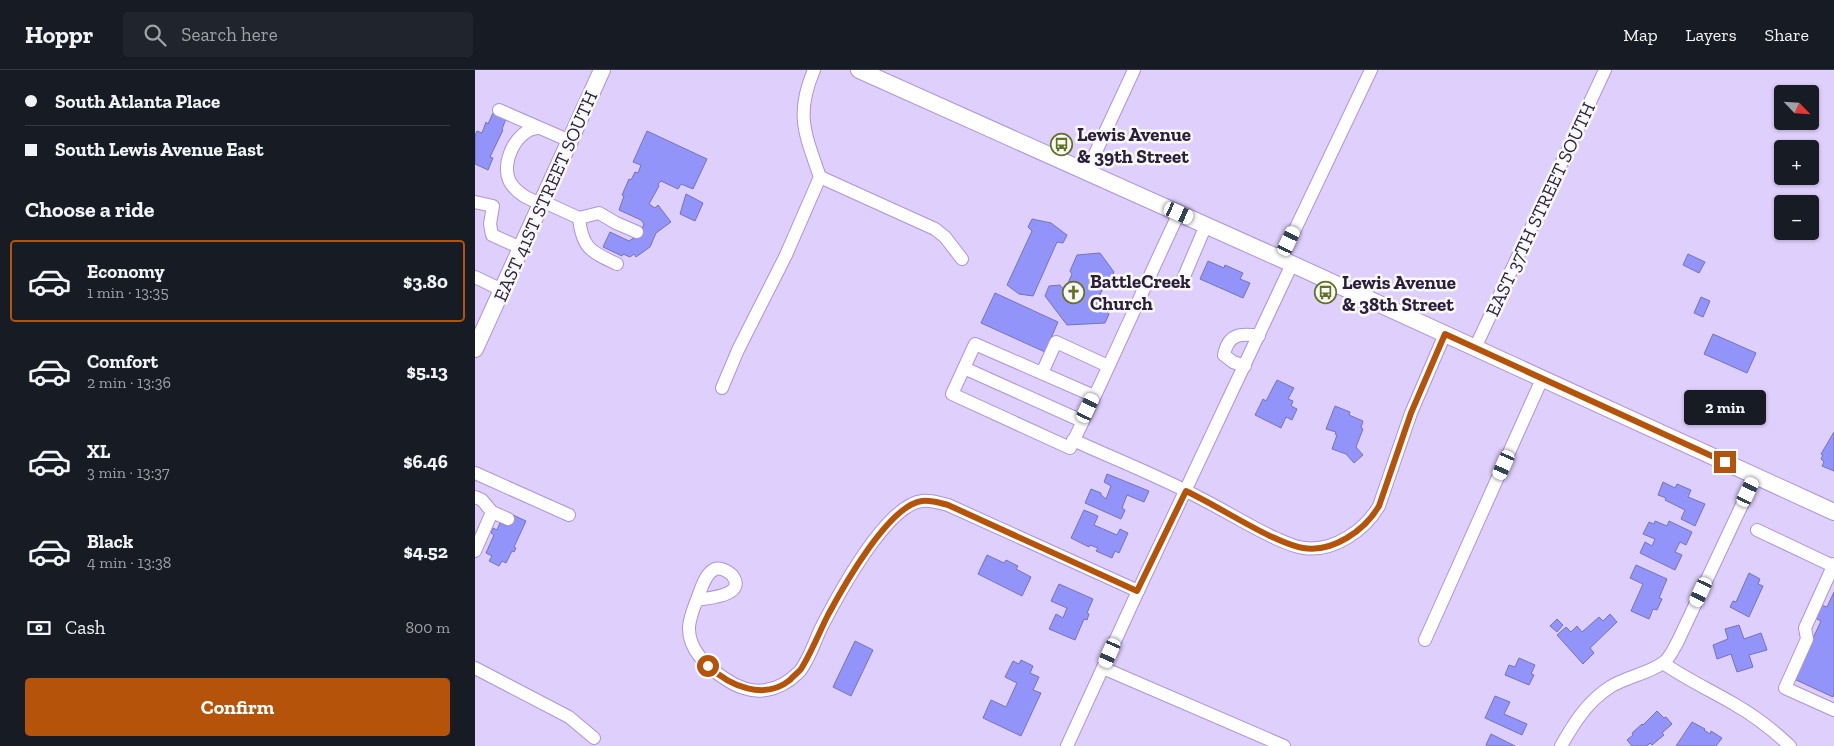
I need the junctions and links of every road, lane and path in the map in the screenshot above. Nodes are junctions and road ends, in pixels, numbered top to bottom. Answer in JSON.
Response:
{"nodes":[{"id":1,"x":601,"y":70,"type":"edge"},
{"id":2,"x":813,"y":70,"type":"edge"},
{"id":3,"x":859,"y":70,"type":"edge"},
{"id":4,"x":1134,"y":70,"type":"edge"},
{"id":5,"x":1371,"y":70,"type":"edge"},
{"id":6,"x":1605,"y":70,"type":"edge"},
{"id":7,"x":499,"y":110,"type":"dead end"},
{"id":8,"x":538,"y":128,"type":"junction"},
{"id":9,"x":569,"y":141,"type":"junction"},
{"id":10,"x":1087,"y":171,"type":"junction"},
{"id":11,"x":820,"y":177,"type":"junction"},
{"id":12,"x":475,"y":202,"type":"edge"},
{"id":13,"x":542,"y":203,"type":"junction"},
{"id":14,"x":1179,"y":213,"type":"junction"},
{"id":15,"x":579,"y":218,"type":"junction"},
{"id":16,"x":1206,"y":225,"type":"junction"},
{"id":17,"x":637,"y":232,"type":"dead end"},
{"id":18,"x":521,"y":248,"type":"junction"},
{"id":19,"x":962,"y":259,"type":"dead end"},
{"id":20,"x":1287,"y":262,"type":"junction"},
{"id":21,"x":617,"y":264,"type":"dead end"},
{"id":22,"x":475,"y":277,"type":"edge"},
{"id":23,"x":1183,"y":279,"type":"dead end"},
{"id":24,"x":503,"y":290,"type":"junction"},
{"id":25,"x":1445,"y":334,"type":"junction"},
{"id":26,"x":1259,"y":336,"type":"junction"},
{"id":27,"x":1475,"y":348,"type":"junction"},
{"id":28,"x":475,"y":349,"type":"edge"},
{"id":29,"x":1108,"y":366,"type":"junction"},
{"id":30,"x":1245,"y":366,"type":"junction"},
{"id":31,"x":964,"y":368,"type":"junction"},
{"id":32,"x":1042,"y":373,"type":"junction"},
{"id":33,"x":1542,"y":379,"type":"junction"},
{"id":34,"x":722,"y":388,"type":"dead end"},
{"id":35,"x":1094,"y":396,"type":"junction"},
{"id":36,"x":1083,"y":421,"type":"junction"},
{"id":37,"x":1073,"y":440,"type":"junction"},
{"id":38,"x":475,"y":473,"type":"edge"},
{"id":39,"x":1756,"y":476,"type":"junction"},
{"id":40,"x":1186,"y":491,"type":"junction"},
{"id":41,"x":475,"y":497,"type":"edge"},
{"id":42,"x":493,"y":512,"type":"junction"},
{"id":43,"x":1834,"y":512,"type":"edge"},
{"id":44,"x":569,"y":515,"type":"dead end"},
{"id":45,"x":508,"y":519,"type":"dead end"},
{"id":46,"x":1757,"y":530,"type":"dead end"},
{"id":47,"x":475,"y":551,"type":"edge"},
{"id":48,"x":1834,"y":565,"type":"edge"},
{"id":49,"x":1137,"y":591,"type":"junction"},
{"id":50,"x":697,"y":600,"type":"dead end"},
{"id":51,"x":1425,"y":640,"type":"dead end"},
{"id":52,"x":1663,"y":663,"type":"junction"},
{"id":53,"x":475,"y":668,"type":"edge"},
{"id":54,"x":1103,"y":668,"type":"junction"},
{"id":55,"x":1834,"y":710,"type":"edge"},
{"id":56,"x":594,"y":738,"type":"dead end"},
{"id":57,"x":1067,"y":746,"type":"edge"},
{"id":58,"x":1284,"y":746,"type":"edge"},
{"id":59,"x":1561,"y":746,"type":"edge"},
{"id":60,"x":1790,"y":746,"type":"edge"}],
"edges":[{"from":1,"to":9,"type":"main road","name":"EAST 41ST STREET SOUTH"},
{"from":2,"to":11,"type":"street"},
{"from":3,"to":10,"type":"main road"},
{"from":4,"to":10,"type":"street"},
{"from":5,"to":20,"type":"street"},
{"from":6,"to":27,"type":"street","name":"EAST 37TH STREET SOUTH"},
{"from":7,"to":8,"type":"street"},
{"from":8,"to":9,"type":"street"},
{"from":8,"to":13,"type":"street"},
{"from":9,"to":13,"type":"main road","name":"EAST 41ST STREET SOUTH"},
{"from":10,"to":14,"type":"main road"},
{"from":11,"to":19,"type":"street"},
{"from":11,"to":34,"type":"street"},
{"from":12,"to":18,"type":"street"},
{"from":13,"to":15,"type":"street"},
{"from":13,"to":18,"type":"main road","name":"EAST 41ST STREET SOUTH"},
{"from":14,"to":16,"type":"main road"},
{"from":14,"to":29,"type":"street"},
{"from":15,"to":17,"type":"street"},
{"from":15,"to":21,"type":"street"},
{"from":16,"to":20,"type":"main road"},
{"from":16,"to":23,"type":"street"},
{"from":18,"to":24,"type":"main road","name":"EAST 41ST STREET SOUTH"},
{"from":20,"to":25,"type":"main road"},
{"from":20,"to":26,"type":"street"},
{"from":22,"to":24,"type":"street"},
{"from":24,"to":28,"type":"main road","name":"EAST 41ST STREET SOUTH"},
{"from":25,"to":27,"type":"main road"},
{"from":25,"to":40,"type":"street"},
{"from":26,"to":30,"type":"street"},
{"from":26,"to":30,"type":"street"},
{"from":27,"to":33,"type":"main road"},
{"from":29,"to":32,"type":"street"},
{"from":29,"to":35,"type":"street"},
{"from":30,"to":40,"type":"street"},
{"from":31,"to":32,"type":"street"},
{"from":31,"to":36,"type":"street"},
{"from":31,"to":37,"type":"street"},
{"from":32,"to":35,"type":"street"},
{"from":33,"to":39,"type":"main road"},
{"from":33,"to":51,"type":"street"},
{"from":35,"to":36,"type":"street"},
{"from":36,"to":37,"type":"street"},
{"from":37,"to":40,"type":"street"},
{"from":38,"to":44,"type":"street"},
{"from":39,"to":43,"type":"main road"},
{"from":39,"to":52,"type":"street"},
{"from":40,"to":49,"type":"street"},
{"from":41,"to":42,"type":"street"},
{"from":42,"to":45,"type":"street"},
{"from":42,"to":47,"type":"street"},
{"from":46,"to":48,"type":"street"},
{"from":48,"to":55,"type":"street"},
{"from":49,"to":50,"type":"street"},
{"from":49,"to":54,"type":"street"},
{"from":52,"to":59,"type":"street"},
{"from":52,"to":60,"type":"street"},
{"from":53,"to":56,"type":"street"},
{"from":54,"to":57,"type":"street"},
{"from":54,"to":58,"type":"street"}]}
